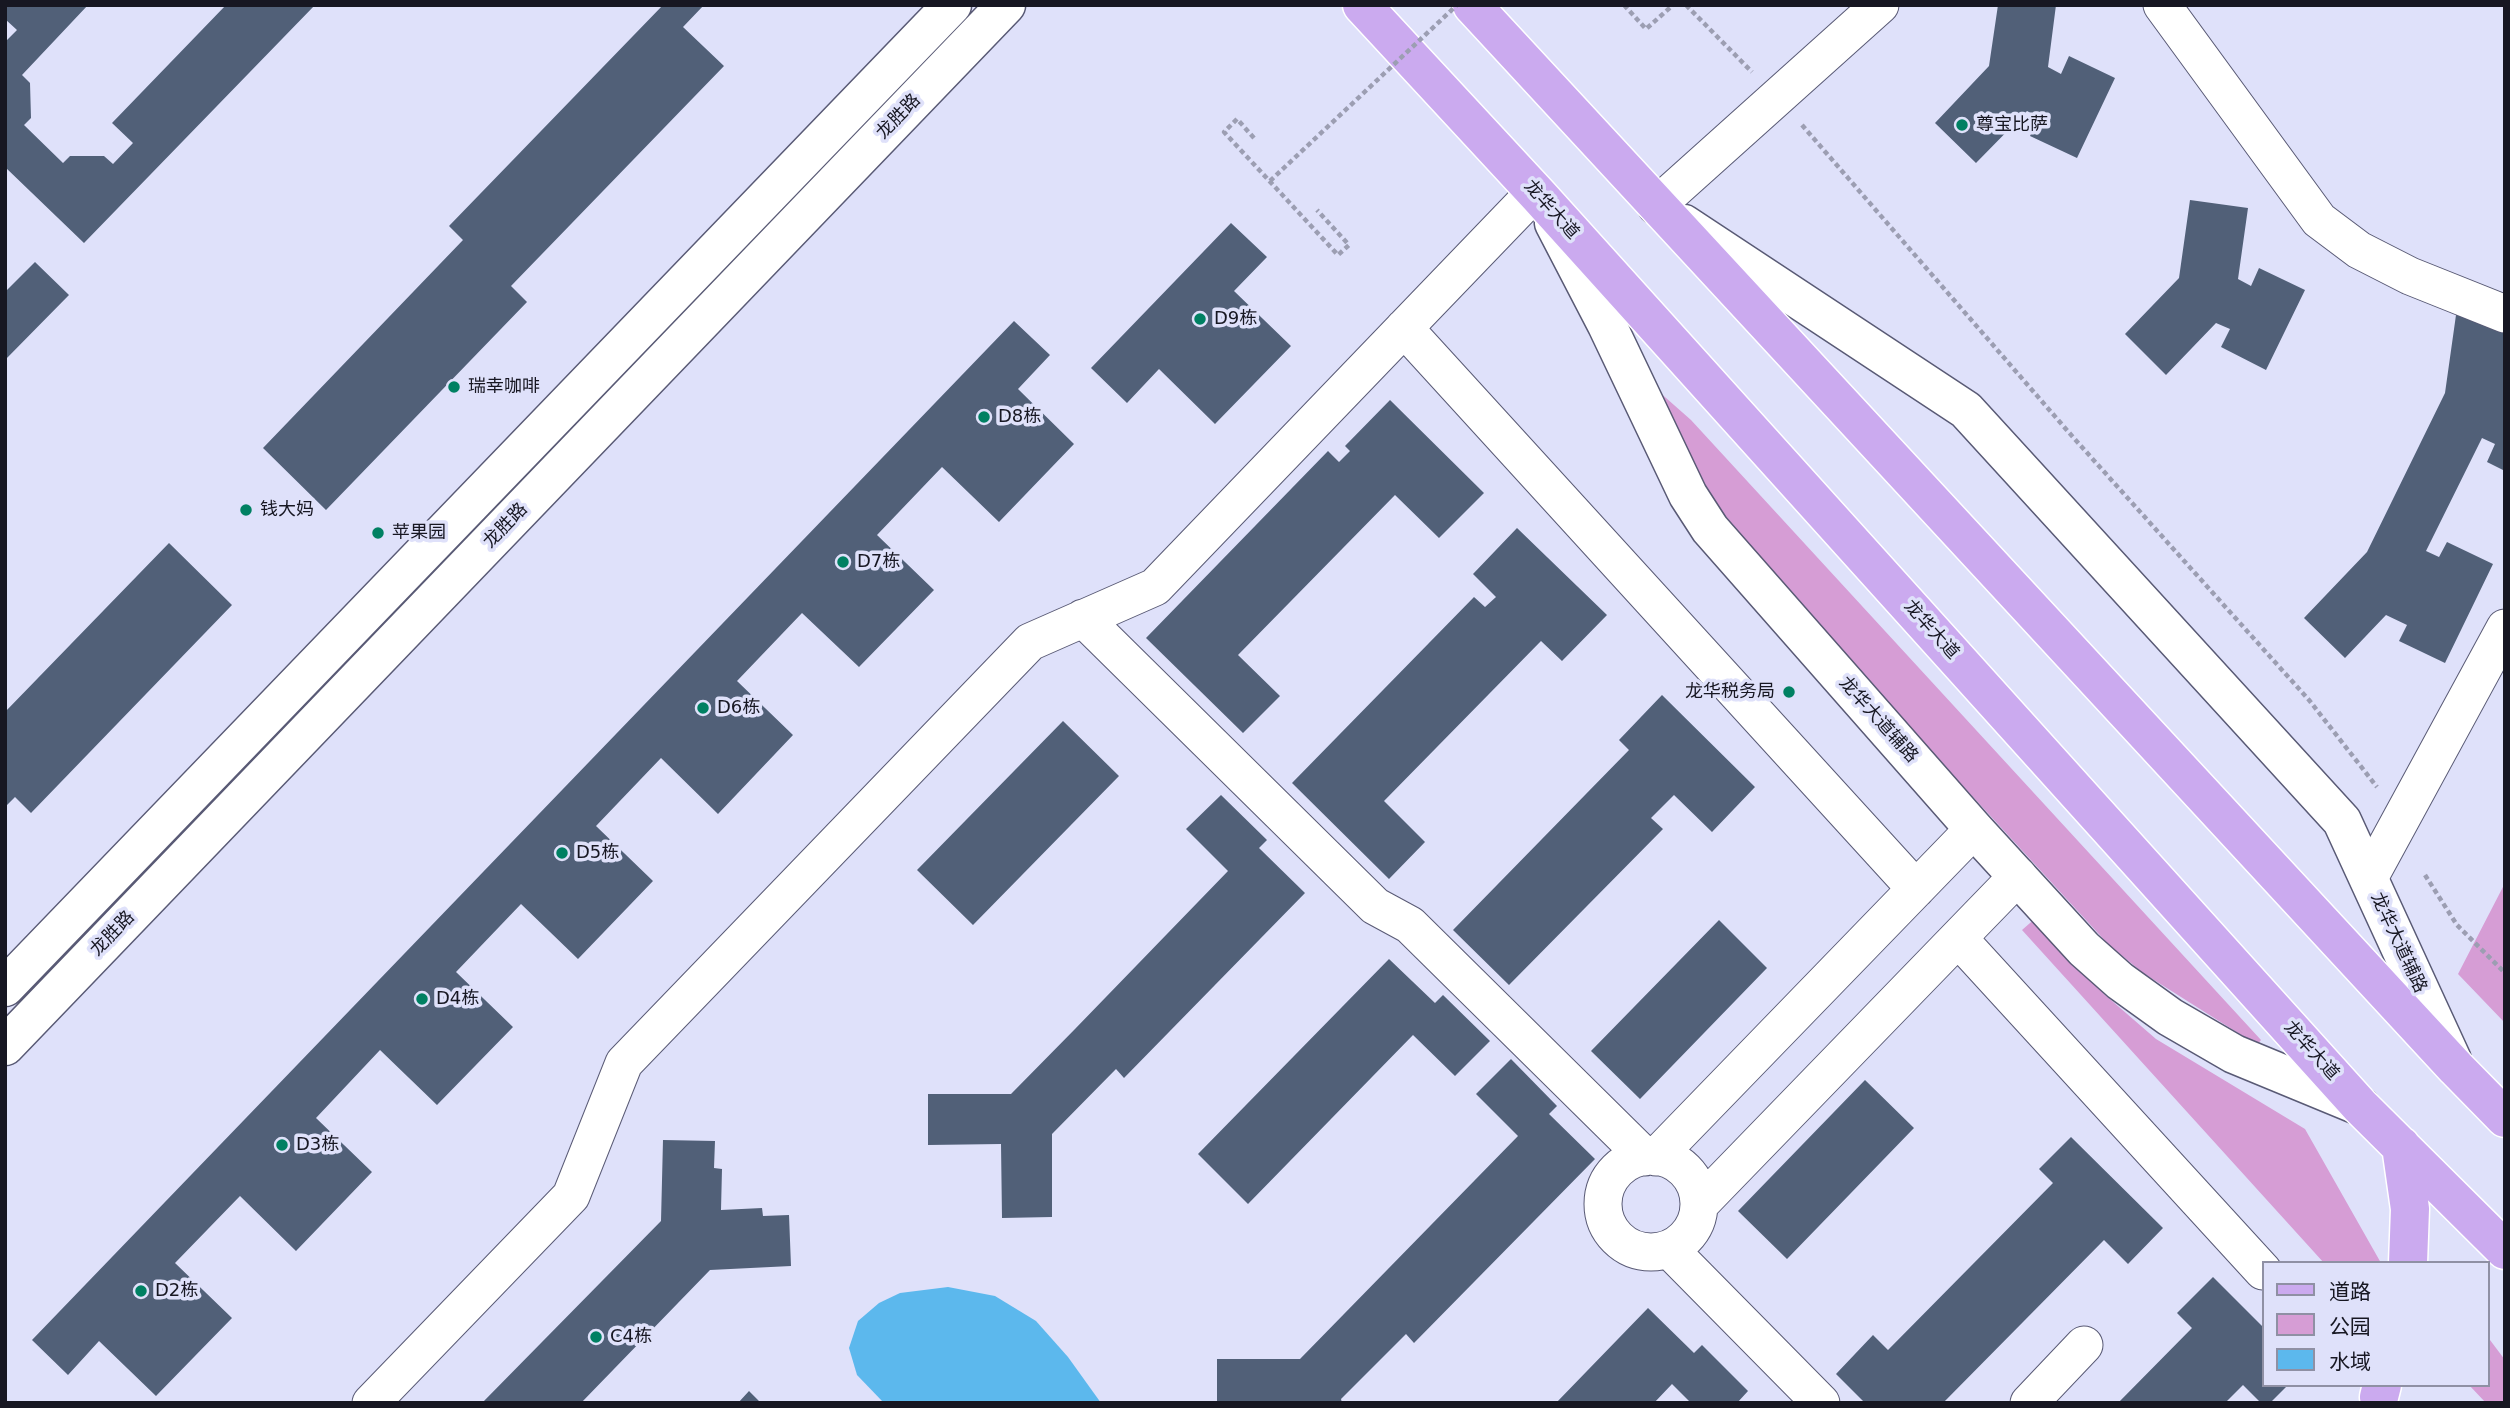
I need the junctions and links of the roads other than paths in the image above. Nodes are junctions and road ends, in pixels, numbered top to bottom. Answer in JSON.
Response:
{"nodes":[{"id":1,"x":952,"y":5,"type":"edge"},
{"id":2,"x":1006,"y":5,"type":"edge"},
{"id":3,"x":1349,"y":5,"type":"edge"},
{"id":4,"x":1472,"y":5,"type":"edge"},
{"id":5,"x":1880,"y":5,"type":"edge"},
{"id":6,"x":2162,"y":5,"type":"edge"},
{"id":7,"x":1373,"y":17,"type":"edge"},
{"id":8,"x":1537,"y":194,"type":"junction"},
{"id":9,"x":1656,"y":206,"type":"junction"},
{"id":10,"x":2505,"y":314,"type":"edge"},
{"id":11,"x":1404,"y":328,"type":"junction"},
{"id":12,"x":1083,"y":618,"type":"junction"},
{"id":13,"x":2505,"y":628,"type":"edge"},
{"id":14,"x":1974,"y":829,"type":"junction"},
{"id":15,"x":2018,"y":876,"type":"junction"},
{"id":16,"x":2369,"y":878,"type":"junction"},
{"id":17,"x":1916,"y":889,"type":"junction"},
{"id":18,"x":1958,"y":938,"type":"junction"},
{"id":19,"x":5,"y":987,"type":"edge"},
{"id":20,"x":5,"y":1046,"type":"edge"},
{"id":21,"x":2456,"y":1068,"type":"junction"},
{"id":22,"x":2360,"y":1106,"type":"junction"},
{"id":23,"x":2505,"y":1118,"type":"edge"},
{"id":24,"x":2401,"y":1146,"type":"junction"},
{"id":25,"x":1651,"y":1157,"type":"junction"},
{"id":26,"x":1699,"y":1205,"type":"junction"},
{"id":27,"x":1669,"y":1249,"type":"junction"},
{"id":28,"x":2505,"y":1250,"type":"edge"},
{"id":29,"x":2408,"y":1261,"type":"edge"},
{"id":30,"x":2262,"y":1270,"type":"edge"},
{"id":31,"x":2084,"y":1345,"type":"dead end"},
{"id":32,"x":372,"y":1403,"type":"edge"},
{"id":33,"x":1821,"y":1403,"type":"edge"},
{"id":34,"x":2029,"y":1403,"type":"edge"}],
"edges":[{"from":1,"to":19,"type":"main road"},
{"from":2,"to":20,"type":"main road","name":"龙胜路"},
{"from":3,"to":7,"type":"main road","name":"龙华大道"},
{"from":4,"to":9,"type":"main road"},
{"from":5,"to":9,"type":"street"},
{"from":6,"to":10,"type":"street"},
{"from":7,"to":8,"type":"main road","name":"龙华大道"},
{"from":8,"to":11,"type":"street"},
{"from":8,"to":14,"type":"main road","name":"龙华大道辅路"},
{"from":8,"to":22,"type":"main road","name":"龙华大道"},
{"from":9,"to":16,"type":"main road","name":"龙华大道辅路"},
{"from":9,"to":21,"type":"main road"},
{"from":11,"to":12,"type":"street"},
{"from":11,"to":17,"type":"street"},
{"from":12,"to":25,"type":"street"},
{"from":12,"to":32,"type":"street"},
{"from":13,"to":16,"type":"street"},
{"from":14,"to":15,"type":"main road","name":"龙华大道辅路"},
{"from":14,"to":17,"type":"street"},
{"from":15,"to":18,"type":"street"},
{"from":15,"to":22,"type":"main road","name":"龙华大道辅路"},
{"from":16,"to":21,"type":"main road","name":"龙华大道辅路"},
{"from":17,"to":25,"type":"street"},
{"from":18,"to":26,"type":"street"},
{"from":18,"to":30,"type":"street"},
{"from":21,"to":23,"type":"main road"},
{"from":22,"to":24,"type":"main road","name":"龙华大道"},
{"from":24,"to":28,"type":"main road","name":"龙华大道"},
{"from":24,"to":29,"type":"main road"},
{"from":25,"to":26,"type":"street"},
{"from":25,"to":27,"type":"street"},
{"from":26,"to":27,"type":"street"},
{"from":27,"to":33,"type":"street"},
{"from":31,"to":34,"type":"street"}]}
